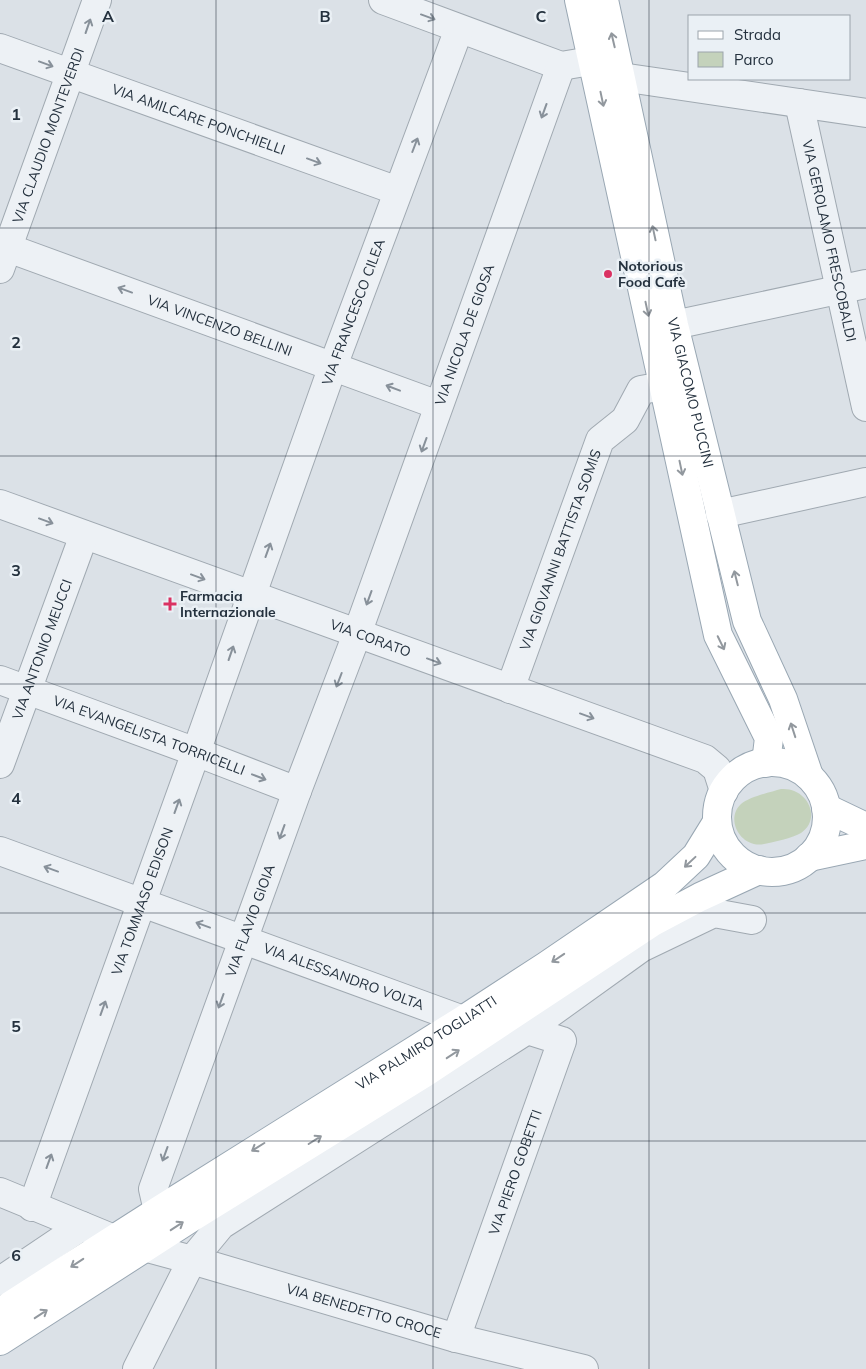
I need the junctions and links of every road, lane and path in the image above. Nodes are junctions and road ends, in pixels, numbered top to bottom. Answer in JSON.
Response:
{"nodes":[{"id":1,"x":97,"y":0,"type":"edge"},
{"id":2,"x":383,"y":0,"type":"edge"},
{"id":3,"x":579,"y":0,"type":"edge"},
{"id":4,"x":604,"y":0,"type":"edge"},
{"id":5,"x":459,"y":29,"type":"junction"},
{"id":6,"x":0,"y":48,"type":"edge"},
{"id":7,"x":594,"y":61,"type":"junction"},
{"id":8,"x":561,"y":66,"type":"junction"},
{"id":9,"x":72,"y":74,"type":"junction"},
{"id":10,"x":621,"y":77,"type":"junction"},
{"id":11,"x":799,"y":103,"type":"junction"},
{"id":12,"x":866,"y":113,"type":"edge"},
{"id":13,"x":398,"y":191,"type":"junction"},
{"id":14,"x":3,"y":254,"type":"edge"},
{"id":15,"x":866,"y":284,"type":"edge"},
{"id":16,"x":840,"y":290,"type":"junction"},
{"id":17,"x":674,"y":325,"type":"junction"},
{"id":18,"x":333,"y":366,"type":"junction"},
{"id":19,"x":663,"y":386,"type":"junction"},
{"id":20,"x":438,"y":405,"type":"junction"},
{"id":21,"x":866,"y":407,"type":"edge"},
{"id":22,"x":866,"y":482,"type":"edge"},
{"id":23,"x":0,"y":504,"type":"edge"},
{"id":24,"x":720,"y":514,"type":"junction"},
{"id":25,"x":84,"y":535,"type":"junction"},
{"id":26,"x":251,"y":596,"type":"junction"},
{"id":27,"x":357,"y":634,"type":"junction"},
{"id":28,"x":0,"y":680,"type":"edge"},
{"id":29,"x":510,"y":689,"type":"junction"},
{"id":30,"x":27,"y":690,"type":"junction"},
{"id":31,"x":196,"y":752,"type":"junction"},
{"id":32,"x":766,"y":763,"type":"junction"},
{"id":33,"x":0,"y":764,"type":"edge"},
{"id":34,"x":808,"y":776,"type":"junction"},
{"id":35,"x":724,"y":791,"type":"junction"},
{"id":36,"x":296,"y":792,"type":"junction"},
{"id":37,"x":826,"y":808,"type":"junction"},
{"id":38,"x":717,"y":822,"type":"junction"},
{"id":39,"x":866,"y":827,"type":"edge"},
{"id":40,"x":866,"y":845,"type":"edge"},
{"id":41,"x":0,"y":850,"type":"edge"},
{"id":42,"x":809,"y":857,"type":"junction"},
{"id":43,"x":759,"y":870,"type":"junction"},
{"id":44,"x":141,"y":902,"type":"junction"},
{"id":45,"x":752,"y":920,"type":"dead end"},
{"id":46,"x":243,"y":939,"type":"junction"},
{"id":47,"x":463,"y":1020,"type":"junction"},
{"id":48,"x":527,"y":1030,"type":"junction"},
{"id":49,"x":0,"y":1192,"type":"edge"},
{"id":50,"x":32,"y":1207,"type":"junction"},
{"id":51,"x":158,"y":1210,"type":"junction"},
{"id":52,"x":82,"y":1226,"type":"junction"},
{"id":53,"x":114,"y":1239,"type":"junction"},
{"id":54,"x":144,"y":1248,"type":"junction"},
{"id":55,"x":192,"y":1260,"type":"junction"},
{"id":56,"x":0,"y":1281,"type":"edge"},
{"id":57,"x":0,"y":1312,"type":"edge"},
{"id":58,"x":456,"y":1338,"type":"junction"},
{"id":59,"x":0,"y":1341,"type":"edge"},
{"id":60,"x":137,"y":1369,"type":"edge"},
{"id":61,"x":584,"y":1369,"type":"edge"}],
"edges":[{"from":9,"to":1,"type":"street","name":"VIA CLAUDIO MONTEVERDI","one_way":true},
{"from":2,"to":5,"type":"street","one_way":true},
{"from":3,"to":7,"type":"main road","name":"VIA GIACOMO PUCCINI"},
{"from":10,"to":4,"type":"main road","name":"VIA GIACOMO PUCCINI","one_way":true},
{"from":5,"to":8,"type":"street"},
{"from":13,"to":5,"type":"street","name":"VIA FRANCESCO CILEA","one_way":true},
{"from":6,"to":9,"type":"street","name":"VIA AMILCARE PONCHIELLI","one_way":true},
{"from":7,"to":8,"type":"street"},
{"from":7,"to":19,"type":"main road","name":"VIA GIACOMO PUCCINI","one_way":true},
{"from":8,"to":20,"type":"street","name":"VIA NICOLA DE GIOSA","one_way":true},
{"from":9,"to":13,"type":"street","name":"VIA AMILCARE PONCHIELLI","one_way":true},
{"from":9,"to":14,"type":"street","name":"VIA CLAUDIO MONTEVERDI"},
{"from":10,"to":11,"type":"street"},
{"from":17,"to":10,"type":"main road","name":"VIA GIACOMO PUCCINI","one_way":true},
{"from":11,"to":12,"type":"street"},
{"from":11,"to":16,"type":"street","name":"VIA GEROLAMO FRESCOBALDI"},
{"from":13,"to":18,"type":"street","name":"VIA FRANCESCO CILEA"},
{"from":18,"to":14,"type":"street","name":"VIA VINCENZO BELLINI","one_way":true},
{"from":15,"to":16,"type":"street"},
{"from":16,"to":17,"type":"street"},
{"from":16,"to":21,"type":"street","name":"VIA GEROLAMO FRESCOBALDI"},
{"from":17,"to":24,"type":"main road","name":"VIA GIACOMO PUCCINI"},
{"from":20,"to":18,"type":"street","name":"VIA VINCENZO BELLINI","one_way":true},
{"from":26,"to":18,"type":"street","name":"VIA FRANCESCO CILEA","one_way":true},
{"from":19,"to":29,"type":"street","name":"VIA GIOVANNI BATTISTA SOMIS"},
{"from":19,"to":32,"type":"main road","name":"VIA GIACOMO PUCCINI","one_way":true},
{"from":20,"to":27,"type":"street","name":"VIA NICOLA DE GIOSA","one_way":true},
{"from":22,"to":24,"type":"street"},
{"from":23,"to":25,"type":"street","name":"VIA CORATO","one_way":true},
{"from":34,"to":24,"type":"main road","name":"VIA GIACOMO PUCCINI","one_way":true},
{"from":25,"to":26,"type":"street","name":"VIA CORATO","one_way":true},
{"from":25,"to":30,"type":"street","name":"VIA ANTONIO MEUCCI"},
{"from":26,"to":27,"type":"street","name":"VIA CORATO"},
{"from":31,"to":26,"type":"street","name":"VIA TOMMASO EDISON","one_way":true},
{"from":27,"to":29,"type":"street","name":"VIA CORATO","one_way":true},
{"from":27,"to":36,"type":"street","name":"VIA FLAVIO GIOIA","one_way":true},
{"from":28,"to":30,"type":"street","name":"VIA EVANGELISTA TORRICELLI"},
{"from":29,"to":35,"type":"street","name":"VIA CORATO","one_way":true},
{"from":30,"to":31,"type":"street","name":"VIA EVANGELISTA TORRICELLI"},
{"from":30,"to":33,"type":"street","name":"VIA ANTONIO MEUCCI"},
{"from":31,"to":36,"type":"street","name":"VIA EVANGELISTA TORRICELLI","one_way":true},
{"from":44,"to":31,"type":"street","name":"VIA TOMMASO EDISON","one_way":true},
{"from":32,"to":34,"type":"main road"},
{"from":32,"to":35,"type":"main road"},
{"from":34,"to":37,"type":"main road"},
{"from":35,"to":38,"type":"main road"},
{"from":36,"to":46,"type":"street","name":"VIA FLAVIO GIOIA","one_way":true},
{"from":37,"to":39,"type":"main road"},
{"from":37,"to":42,"type":"main road"},
{"from":38,"to":43,"type":"main road"},
{"from":38,"to":47,"type":"main road","name":"VIA PALMIRO TOGLIATTI","one_way":true},
{"from":40,"to":42,"type":"main road"},
{"from":44,"to":41,"type":"street","name":"VIA ALESSANDRO VOLTA","one_way":true},
{"from":42,"to":43,"type":"main road"},
{"from":54,"to":43,"type":"main road","name":"VIA PALMIRO TOGLIATTI","one_way":true},
{"from":46,"to":44,"type":"street","name":"VIA ALESSANDRO VOLTA","one_way":true},
{"from":50,"to":44,"type":"street","name":"VIA TOMMASO EDISON","one_way":true},
{"from":45,"to":48,"type":"street"},
{"from":46,"to":47,"type":"street","name":"VIA ALESSANDRO VOLTA"},
{"from":46,"to":51,"type":"street","name":"VIA FLAVIO GIOIA","one_way":true},
{"from":47,"to":51,"type":"main road","name":"VIA PALMIRO TOGLIATTI","one_way":true},
{"from":48,"to":55,"type":"street"},
{"from":48,"to":58,"type":"street","name":"VIA PIERO GOBETTI"},
{"from":49,"to":50,"type":"street"},
{"from":50,"to":52,"type":"street"},
{"from":51,"to":53,"type":"main road","name":"VIA PALMIRO TOGLIATTI"},
{"from":52,"to":53,"type":"street"},
{"from":52,"to":56,"type":"street"},
{"from":53,"to":54,"type":"main road"},
{"from":53,"to":57,"type":"main road","name":"VIA PALMIRO TOGLIATTI","one_way":true},
{"from":54,"to":55,"type":"street","name":"VIA BENEDETTO CROCE"},
{"from":59,"to":54,"type":"main road","name":"VIA PALMIRO TOGLIATTI","one_way":true},
{"from":55,"to":58,"type":"street","name":"VIA BENEDETTO CROCE"},
{"from":55,"to":60,"type":"street"},
{"from":58,"to":61,"type":"street","name":"VIA BENEDETTO CROCE"}]}
